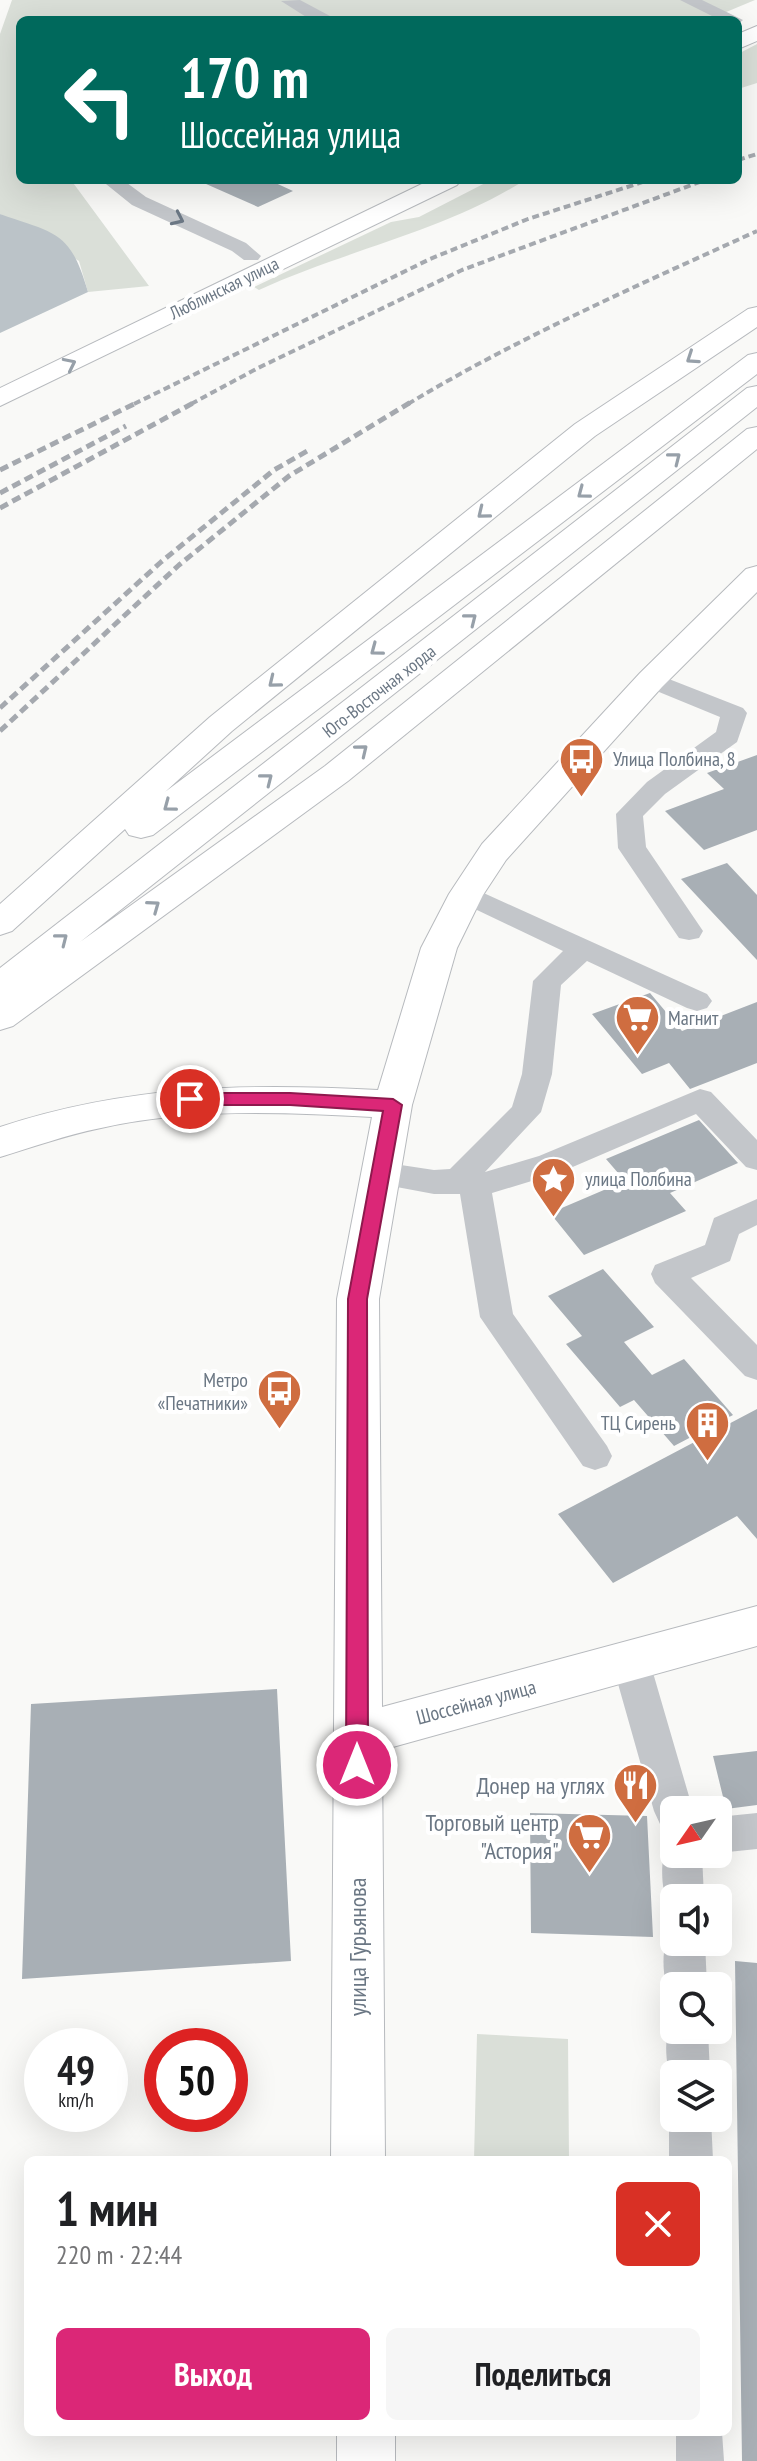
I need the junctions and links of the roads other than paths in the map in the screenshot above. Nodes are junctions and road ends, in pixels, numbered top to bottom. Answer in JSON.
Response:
{"nodes":[{"id":1,"x":688,"y":0,"type":"edge"},
{"id":2,"x":289,"y":1,"type":"edge"},
{"id":3,"x":317,"y":16,"type":"edge"},
{"id":4,"x":722,"y":16,"type":"edge"},
{"id":5,"x":116,"y":184,"type":"edge"},
{"id":6,"x":401,"y":184,"type":"edge"},
{"id":7,"x":441,"y":184,"type":"edge"},
{"id":8,"x":251,"y":256,"type":"junction"},
{"id":9,"x":757,"y":315,"type":"edge"},
{"id":10,"x":757,"y":361,"type":"edge"},
{"id":11,"x":0,"y":374,"type":"edge"},
{"id":12,"x":757,"y":394,"type":"edge"},
{"id":13,"x":0,"y":398,"type":"edge"},
{"id":14,"x":757,"y":435,"type":"edge"},
{"id":15,"x":757,"y":575,"type":"edge"},
{"id":16,"x":651,"y":680,"type":"junction"},
{"id":17,"x":466,"y":894,"type":"junction"},
{"id":18,"x":0,"y":923,"type":"edge"},
{"id":19,"x":689,"y":931,"type":"dead end"},
{"id":20,"x":0,"y":932,"type":"edge"},
{"id":21,"x":583,"y":949,"type":"junction"},
{"id":22,"x":0,"y":987,"type":"edge"},
{"id":23,"x":697,"y":1001,"type":"dead end"},
{"id":24,"x":0,"y":1017,"type":"edge"},
{"id":25,"x":393,"y":1105,"type":"junction"},
{"id":26,"x":0,"y":1143,"type":"edge"},
{"id":27,"x":757,"y":1159,"type":"edge"},
{"id":28,"x":381,"y":1174,"type":"junction"},
{"id":29,"x":467,"y":1183,"type":"junction"},
{"id":30,"x":757,"y":1211,"type":"edge"},
{"id":31,"x":757,"y":1367,"type":"edge"},
{"id":32,"x":595,"y":1456,"type":"dead end"},
{"id":33,"x":757,"y":1626,"type":"edge"},
{"id":34,"x":630,"y":1659,"type":"junction"},
{"id":35,"x":357,"y":1735,"type":"junction"},
{"id":36,"x":670,"y":1796,"type":"edge"},
{"id":37,"x":757,"y":1831,"type":"edge"},
{"id":38,"x":732,"y":1834,"type":"edge"},
{"id":39,"x":690,"y":2132,"type":"edge"},
{"id":40,"x":358,"y":2156,"type":"edge"},
{"id":41,"x":691,"y":2156,"type":"edge"},
{"id":42,"x":366,"y":2436,"type":"edge"},
{"id":43,"x":699,"y":2436,"type":"edge"},
{"id":44,"x":366,"y":2461,"type":"edge"},
{"id":45,"x":700,"y":2461,"type":"edge"}],
"edges":[{"from":1,"to":4,"type":"lane"},
{"from":2,"to":3,"type":"lane"},
{"from":5,"to":8,"type":"lane","one_way":true},
{"from":6,"to":8,"type":"main road","name":"Люблинская улица"},
{"from":13,"to":7,"type":"main road","name":"Люблинская улица","one_way":true},
{"from":8,"to":11,"type":"main road","name":"Люблинская улица"},
{"from":9,"to":18,"type":"main road","one_way":true},
{"from":10,"to":20,"type":"main road","name":"Юго-Восточная хорда","one_way":true},
{"from":22,"to":12,"type":"main road","name":"Юго-Восточная хорда","one_way":true},
{"from":24,"to":14,"type":"main road","one_way":true},
{"from":15,"to":16,"type":"main road"},
{"from":16,"to":17,"type":"main road"},
{"from":16,"to":19,"type":"lane"},
{"from":17,"to":21,"type":"lane"},
{"from":17,"to":25,"type":"main road"},
{"from":21,"to":23,"type":"lane"},
{"from":21,"to":29,"type":"lane"},
{"from":25,"to":26,"type":"main road"},
{"from":25,"to":28,"type":"main road"},
{"from":27,"to":29,"type":"lane"},
{"from":28,"to":29,"type":"lane"},
{"from":28,"to":35,"type":"main road"},
{"from":29,"to":32,"type":"lane"},
{"from":30,"to":31,"type":"lane"},
{"from":33,"to":34,"type":"main road","name":"Шоссейная улица"},
{"from":34,"to":35,"type":"main road","name":"Шоссейная улица"},
{"from":34,"to":36,"type":"lane"},
{"from":35,"to":40,"type":"main road","name":"улица Гурьянова"},
{"from":37,"to":38,"type":"lane"},
{"from":39,"to":41,"type":"lane"},
{"from":42,"to":44,"type":"main road"},
{"from":43,"to":45,"type":"lane"}]}
